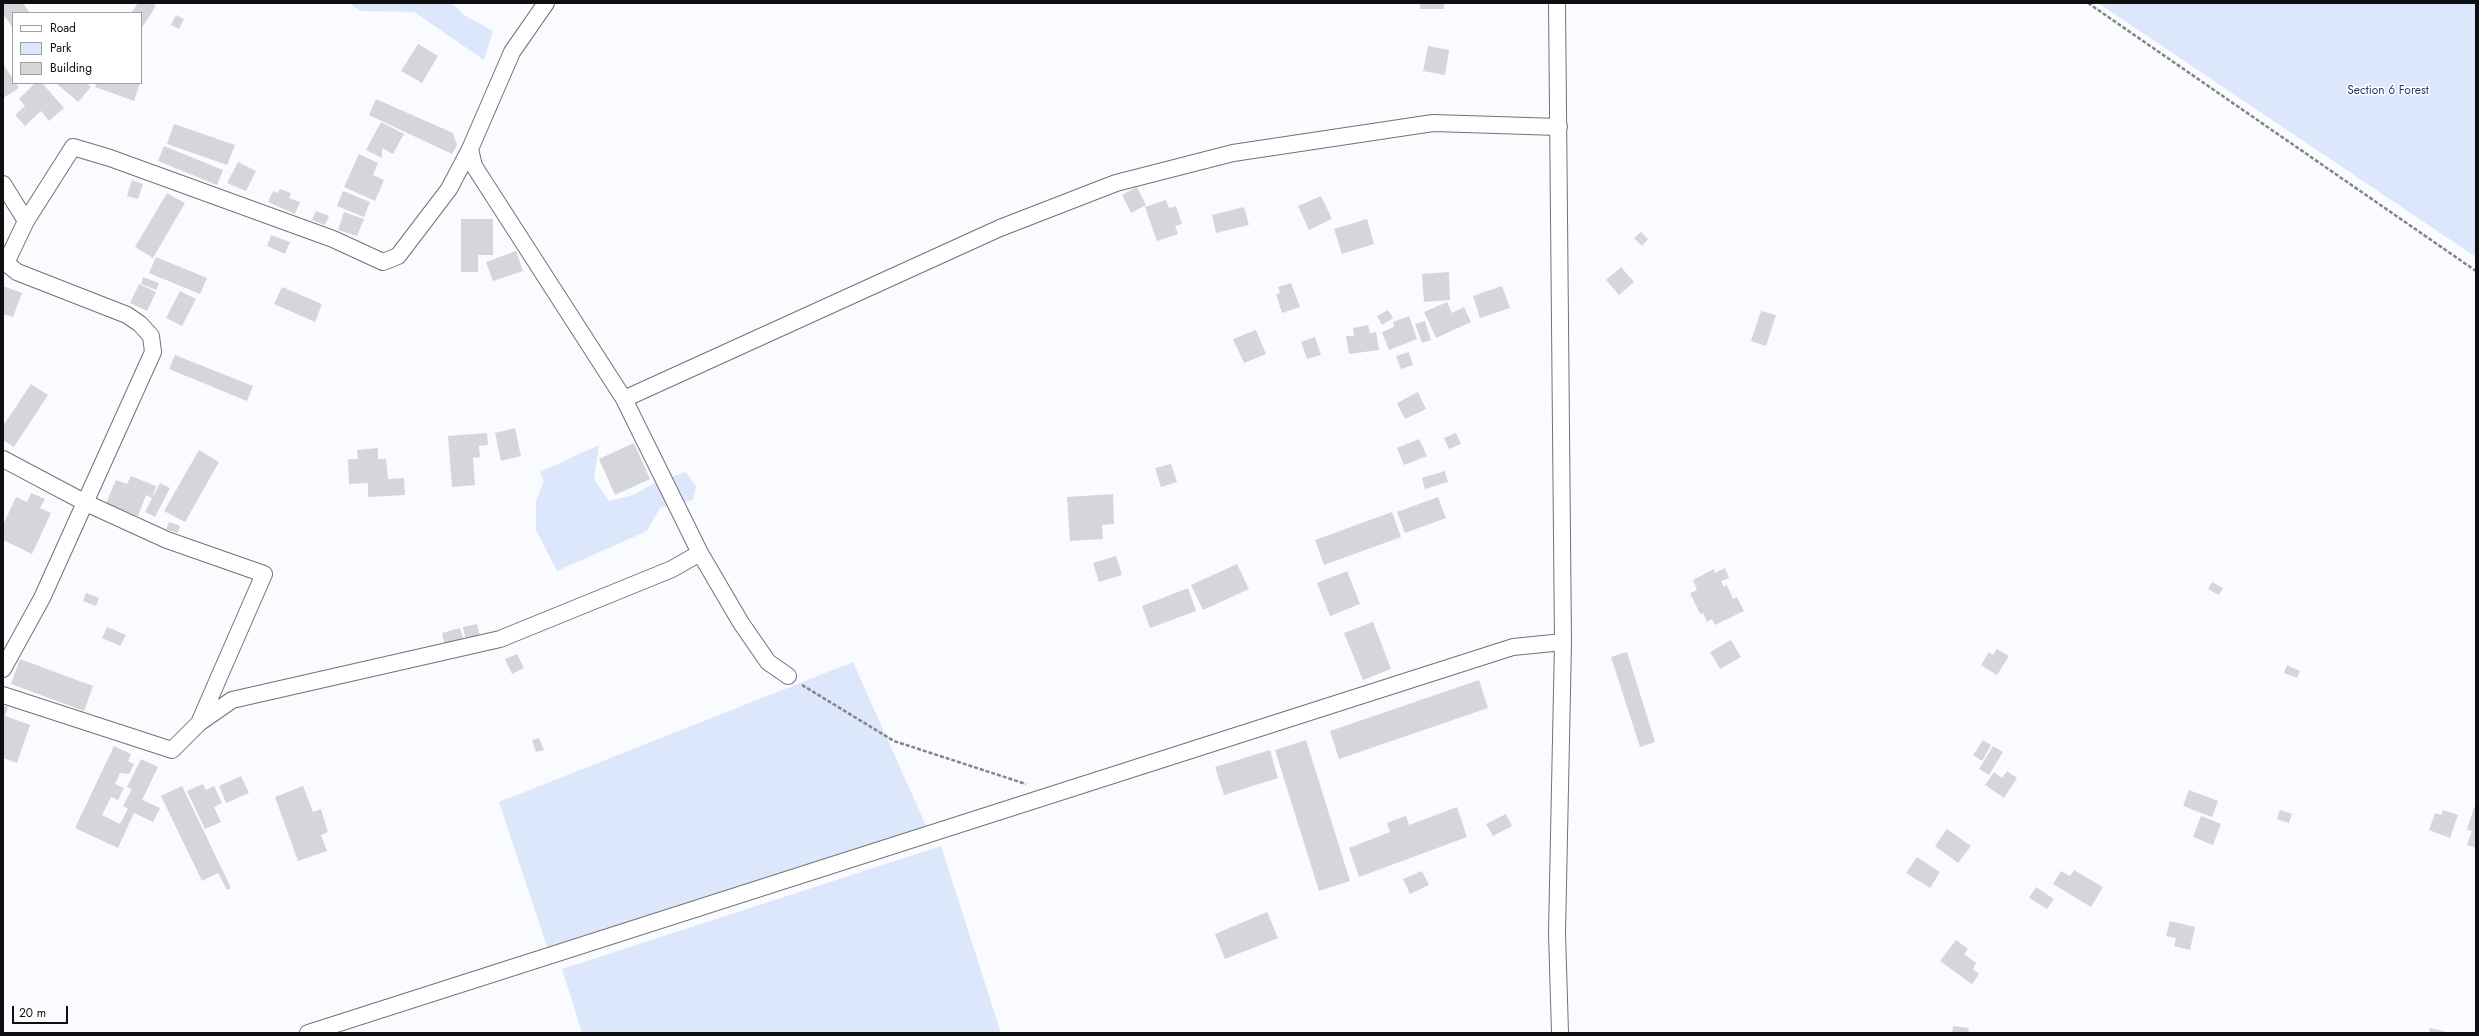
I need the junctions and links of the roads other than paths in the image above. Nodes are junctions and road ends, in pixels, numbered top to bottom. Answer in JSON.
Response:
{"nodes":[{"id":1,"x":546,"y":3,"type":"edge"},
{"id":2,"x":1557,"y":3,"type":"edge"},
{"id":3,"x":1559,"y":127,"type":"junction"},
{"id":4,"x":470,"y":149,"type":"junction"},
{"id":5,"x":3,"y":184,"type":"edge"},
{"id":6,"x":26,"y":221,"type":"junction"},
{"id":7,"x":624,"y":399,"type":"junction"},
{"id":8,"x":3,"y":459,"type":"edge"},
{"id":9,"x":86,"y":503,"type":"junction"},
{"id":10,"x":700,"y":553,"type":"junction"},
{"id":11,"x":1563,"y":642,"type":"junction"},
{"id":12,"x":3,"y":668,"type":"edge"},
{"id":13,"x":788,"y":676,"type":"road end"},
{"id":14,"x":3,"y":695,"type":"edge"},
{"id":15,"x":199,"y":723,"type":"junction"},
{"id":16,"x":308,"y":1033,"type":"edge"},
{"id":17,"x":1560,"y":1033,"type":"edge"}],
"edges":[{"from":1,"to":4,"type":"street"},
{"from":2,"to":3,"type":"street"},
{"from":3,"to":7,"type":"street"},
{"from":3,"to":11,"type":"street"},
{"from":4,"to":6,"type":"street"},
{"from":4,"to":7,"type":"street"},
{"from":5,"to":6,"type":"street"},
{"from":6,"to":9,"type":"street"},
{"from":7,"to":10,"type":"street"},
{"from":8,"to":9,"type":"street"},
{"from":9,"to":12,"type":"street"},
{"from":9,"to":15,"type":"street"},
{"from":10,"to":13,"type":"street"},
{"from":10,"to":15,"type":"street"},
{"from":11,"to":16,"type":"street"},
{"from":11,"to":17,"type":"street"},
{"from":14,"to":15,"type":"street"}]}
